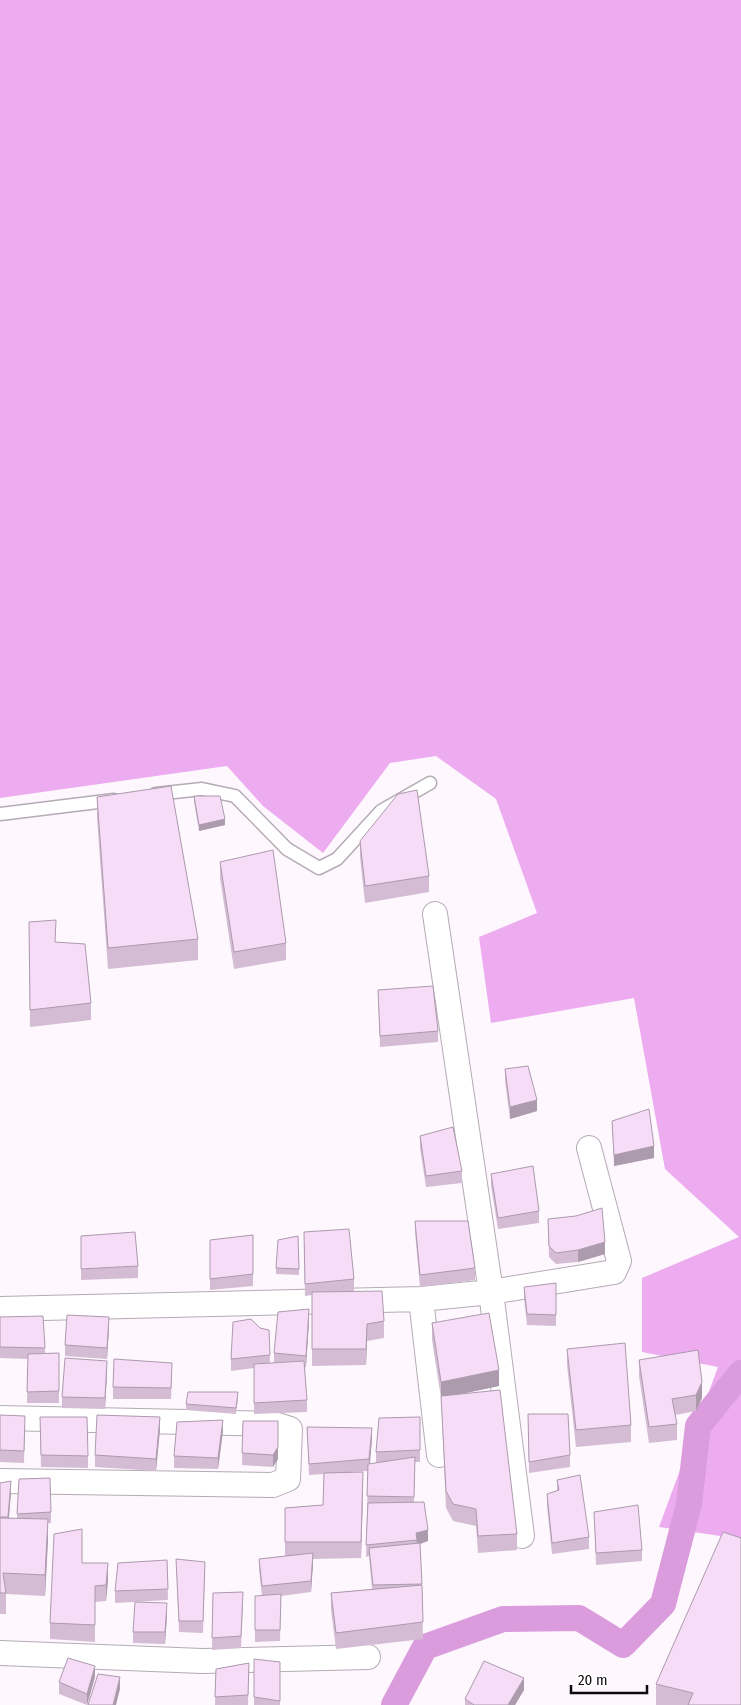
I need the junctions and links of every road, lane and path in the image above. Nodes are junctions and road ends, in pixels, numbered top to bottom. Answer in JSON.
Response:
{"nodes":[{"id":1,"x":430,"y":783,"type":"dead end"},
{"id":2,"x":145,"y":796,"type":"edge"},
{"id":3,"x":125,"y":798,"type":"edge"},
{"id":4,"x":0,"y":814,"type":"edge"},
{"id":5,"x":435,"y":914,"type":"dead end"},
{"id":6,"x":590,"y":1148,"type":"dead end"},
{"id":7,"x":491,"y":1292,"type":"junction"},
{"id":8,"x":421,"y":1299,"type":"junction"},
{"id":9,"x":0,"y":1309,"type":"edge"},
{"id":10,"x":0,"y":1418,"type":"edge"},
{"id":11,"x":438,"y":1455,"type":"dead end"},
{"id":12,"x":0,"y":1481,"type":"edge"},
{"id":13,"x":522,"y":1536,"type":"dead end"},
{"id":14,"x":0,"y":1652,"type":"edge"},
{"id":15,"x":368,"y":1657,"type":"dead end"}],
"edges":[{"from":1,"to":2,"type":"lane"},
{"from":3,"to":4,"type":"lane"},
{"from":5,"to":7,"type":"street"},
{"from":6,"to":7,"type":"street"},
{"from":7,"to":8,"type":"street"},
{"from":7,"to":13,"type":"street"},
{"from":8,"to":9,"type":"street"},
{"from":8,"to":11,"type":"street"},
{"from":10,"to":12,"type":"street"},
{"from":14,"to":15,"type":"street"}]}
